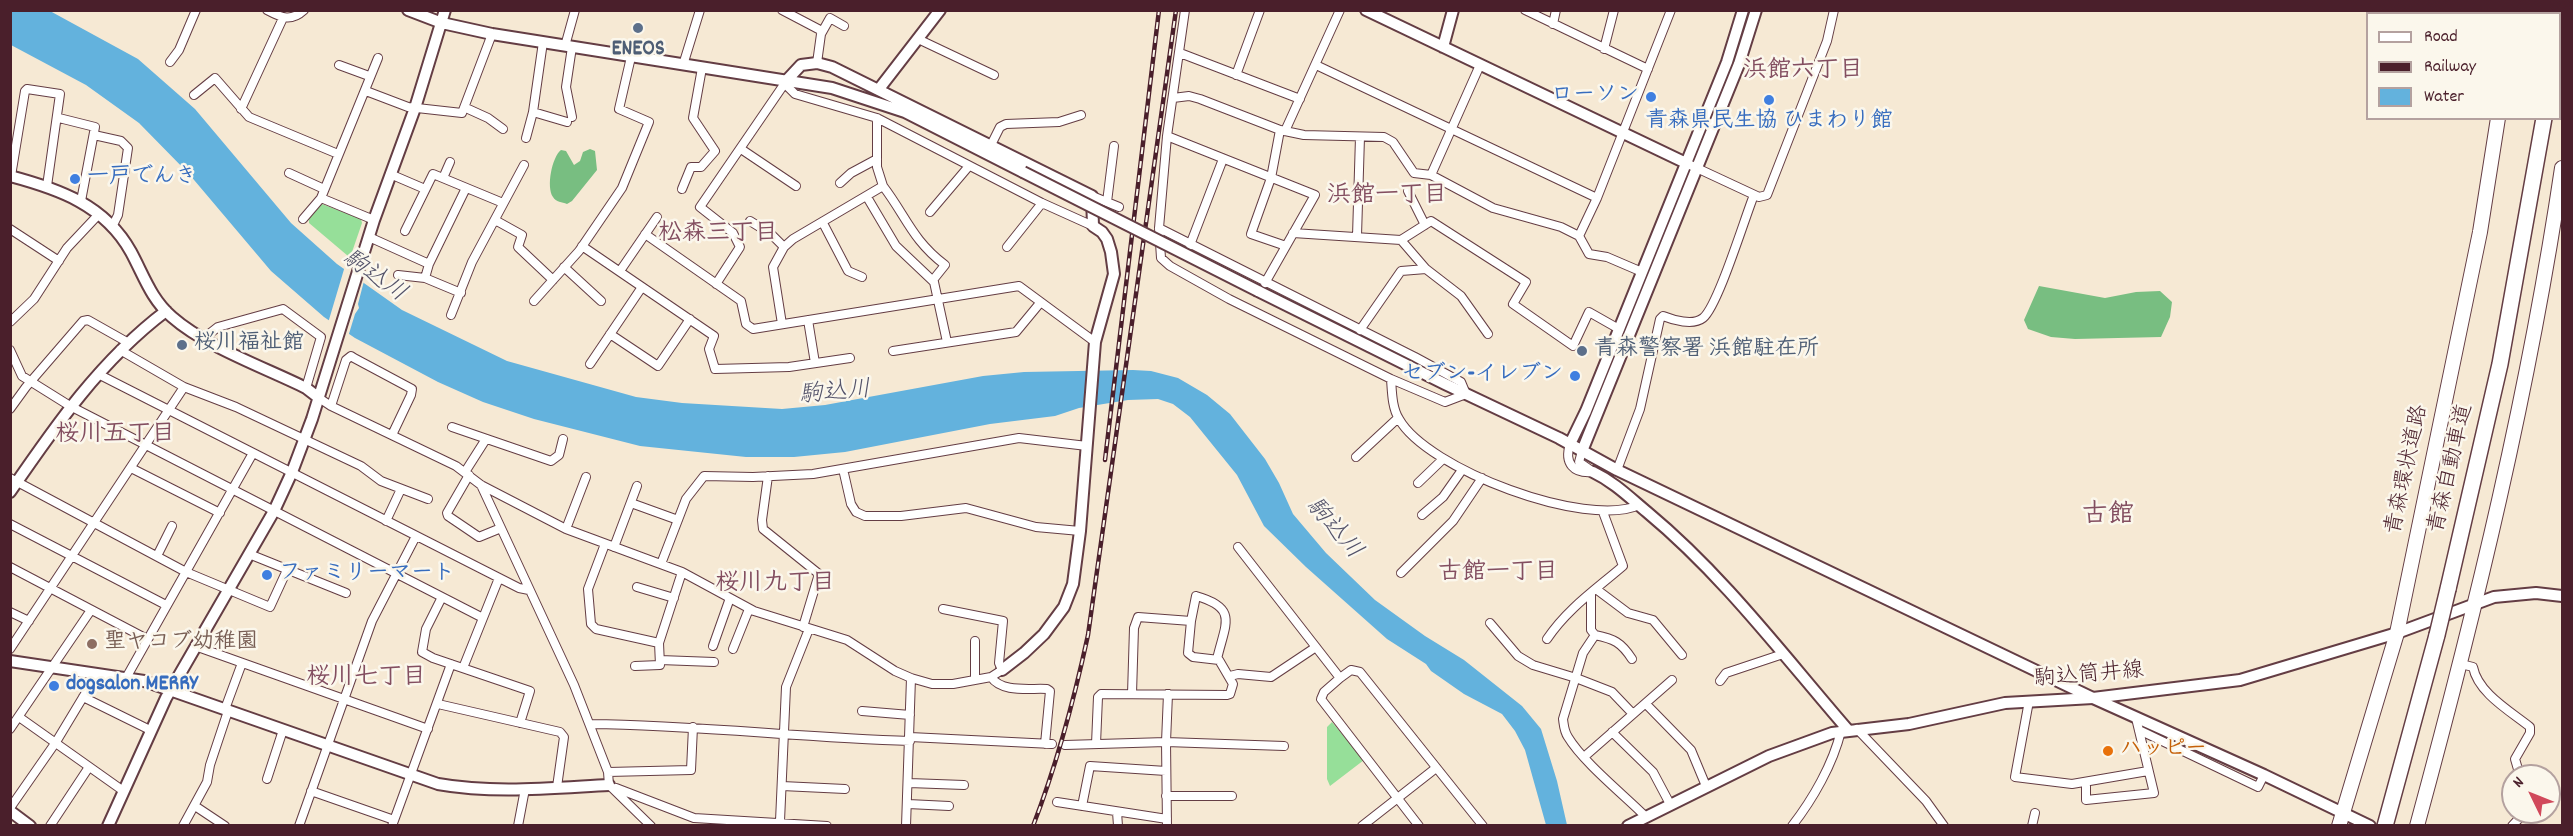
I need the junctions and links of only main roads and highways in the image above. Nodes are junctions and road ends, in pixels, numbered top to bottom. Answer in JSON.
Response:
{"nodes":[{"id":1,"x":2498,"y":120,"type":"edge"},
{"id":2,"x":2544,"y":120,"type":"edge"},
{"id":3,"x":2562,"y":168,"type":"edge"},
{"id":4,"x":2341,"y":819,"type":"edge"},
{"id":5,"x":2385,"y":825,"type":"edge"},
{"id":6,"x":2417,"y":825,"type":"edge"}],
"edges":[{"from":1,"to":4,"type":"highway","name":"青森環状道路"},
{"from":2,"to":5,"type":"highway","name":"青森自動車道","bridge":true},
{"from":3,"to":6,"type":"highway"}]}
